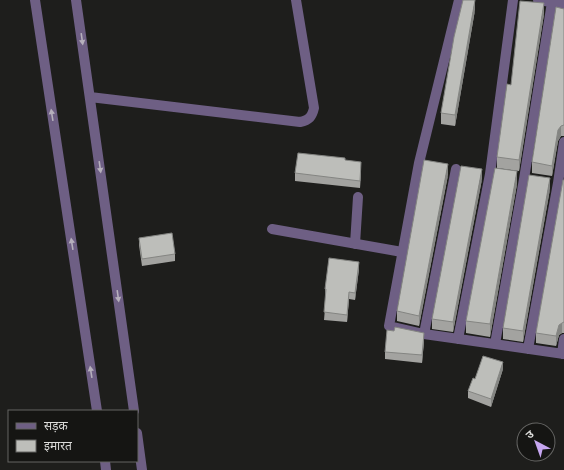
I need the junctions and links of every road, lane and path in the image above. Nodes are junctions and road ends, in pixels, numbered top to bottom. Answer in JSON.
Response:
{"nodes":[{"id":1,"x":35,"y":0,"type":"edge"},
{"id":2,"x":76,"y":0,"type":"edge"},
{"id":3,"x":296,"y":0,"type":"edge"},
{"id":4,"x":459,"y":0,"type":"edge"},
{"id":5,"x":514,"y":0,"type":"edge"},
{"id":6,"x":538,"y":0,"type":"edge"},
{"id":7,"x":552,"y":2,"type":"junction"},
{"id":8,"x":564,"y":4,"type":"edge"},
{"id":9,"x":90,"y":97,"type":"junction"},
{"id":10,"x":564,"y":142,"type":"edge"},
{"id":11,"x":456,"y":169,"type":"dead end"},
{"id":12,"x":558,"y":183,"type":"edge"},
{"id":13,"x":358,"y":197,"type":"dead end"},
{"id":14,"x":272,"y":229,"type":"dead end"},
{"id":15,"x":355,"y":244,"type":"junction"},
{"id":16,"x":402,"y":252,"type":"junction"},
{"id":17,"x":424,"y":334,"type":"junction"},
{"id":18,"x":458,"y":339,"type":"junction"},
{"id":19,"x":564,"y":339,"type":"edge"},
{"id":20,"x":495,"y":344,"type":"junction"},
{"id":21,"x":528,"y":349,"type":"junction"},
{"id":22,"x":563,"y":354,"type":"edge"},
{"id":23,"x":97,"y":410,"type":"edge"},
{"id":24,"x":134,"y":410,"type":"edge"},
{"id":25,"x":138,"y":440,"type":"edge"},
{"id":26,"x":142,"y":470,"type":"edge"}],
"edges":[{"from":23,"to":1,"type":"street","one_way":true},
{"from":2,"to":9,"type":"street","one_way":true},
{"from":3,"to":9,"type":"street"},
{"from":4,"to":16,"type":"street"},
{"from":5,"to":18,"type":"street"},
{"from":6,"to":7,"type":"street"},
{"from":7,"to":8,"type":"street"},
{"from":7,"to":20,"type":"street"},
{"from":9,"to":24,"type":"street","one_way":true},
{"from":10,"to":12,"type":"street"},
{"from":11,"to":17,"type":"street"},
{"from":12,"to":21,"type":"street"},
{"from":13,"to":15,"type":"street"},
{"from":14,"to":15,"type":"street"},
{"from":15,"to":16,"type":"street"},
{"from":16,"to":17,"type":"street"},
{"from":17,"to":18,"type":"street"},
{"from":18,"to":20,"type":"street"},
{"from":19,"to":22,"type":"street"},
{"from":20,"to":21,"type":"street"},
{"from":21,"to":22,"type":"street"},
{"from":25,"to":26,"type":"street"}]}
